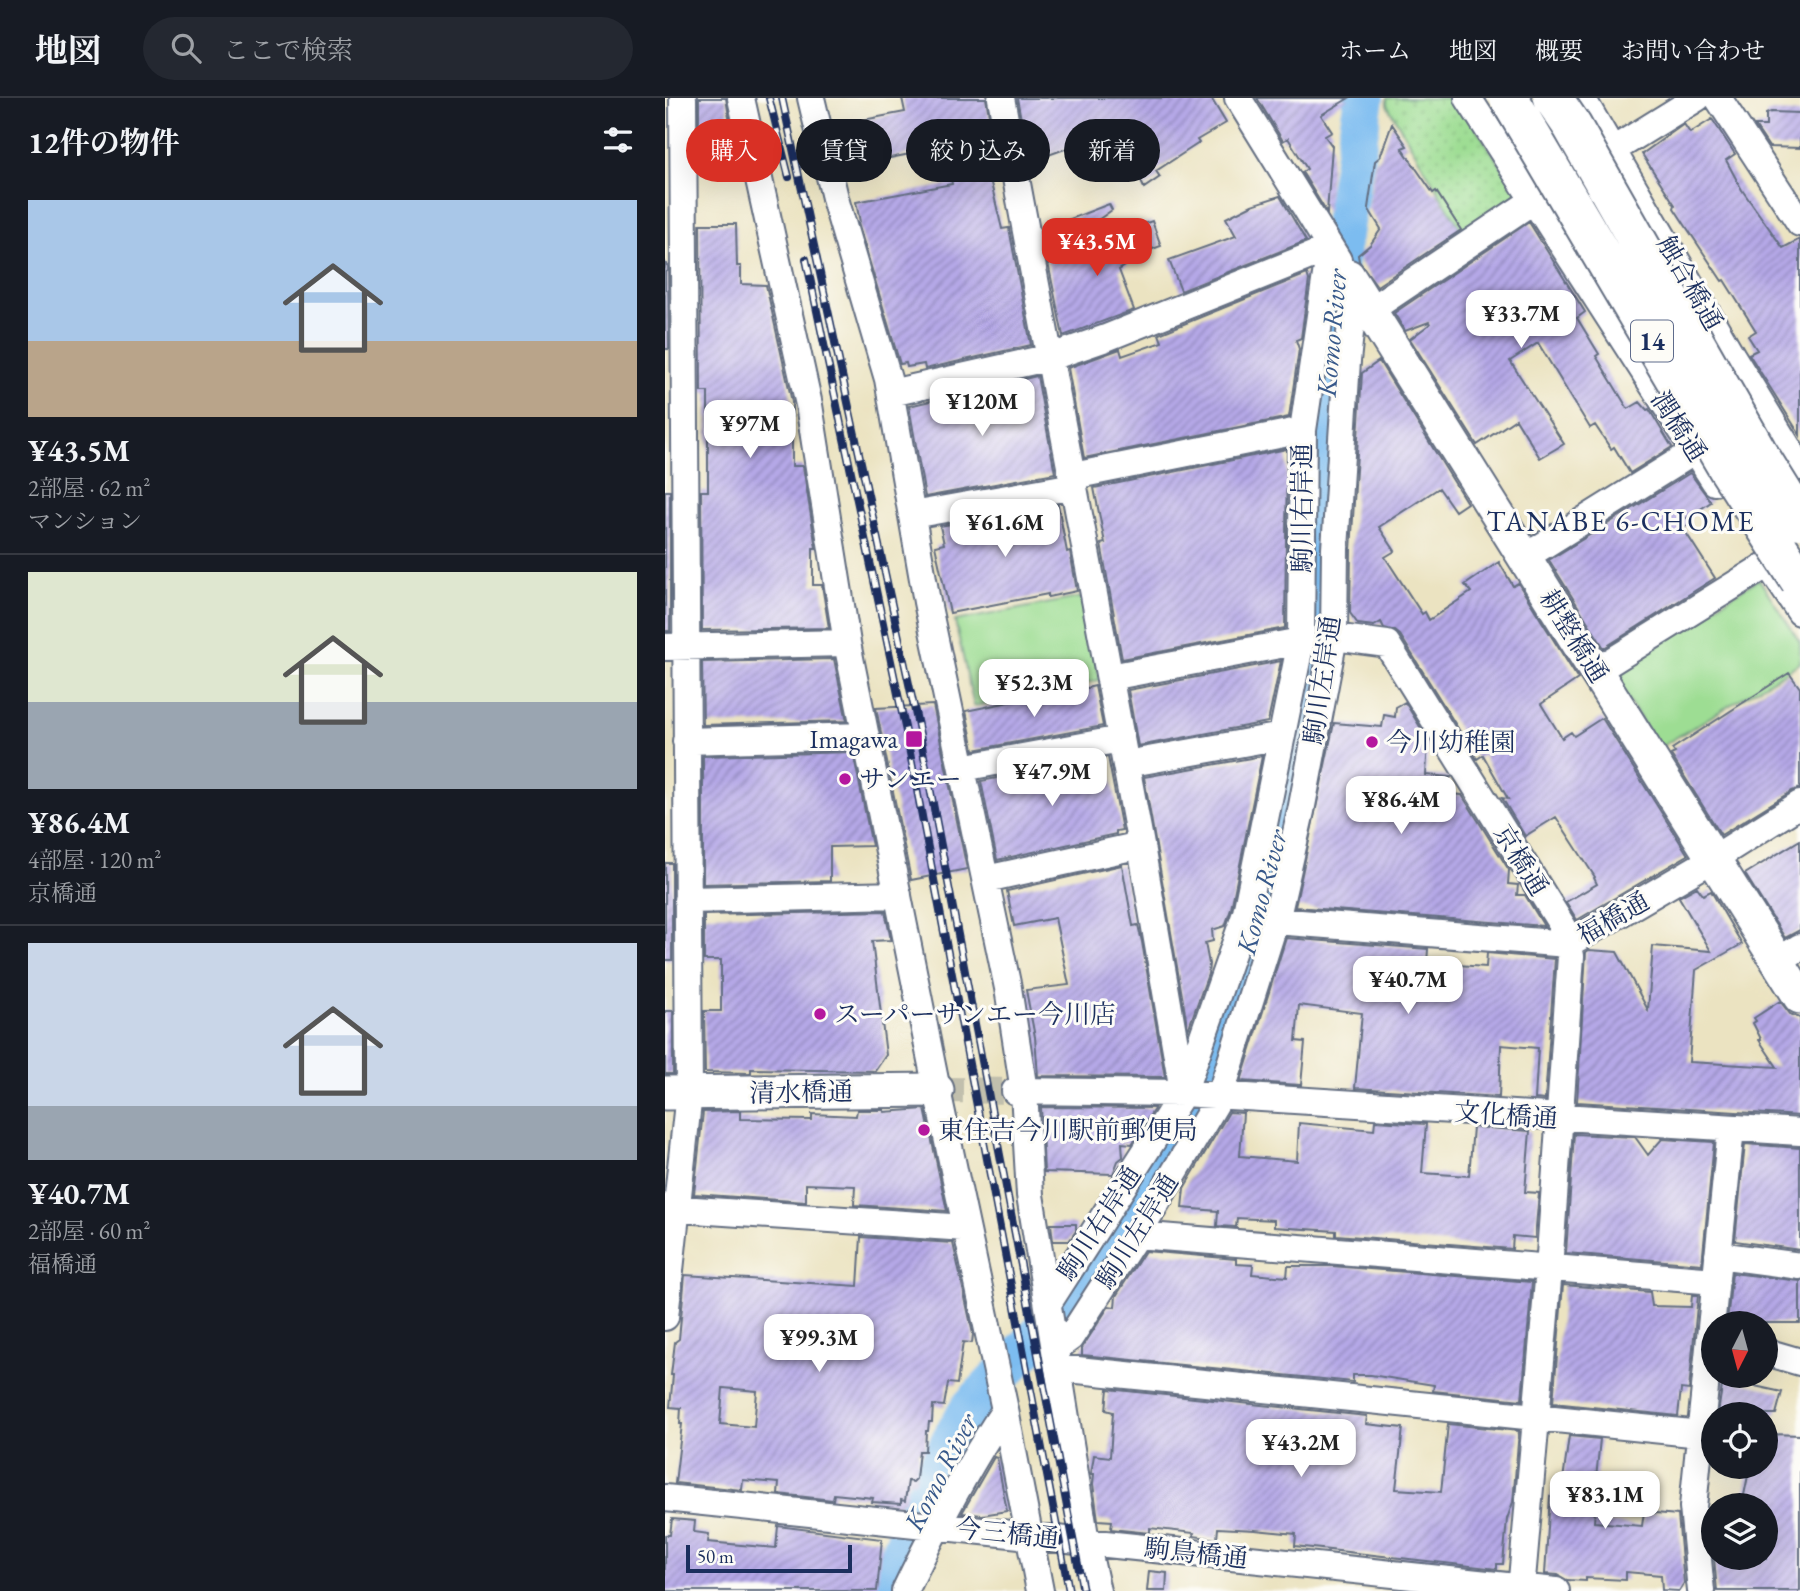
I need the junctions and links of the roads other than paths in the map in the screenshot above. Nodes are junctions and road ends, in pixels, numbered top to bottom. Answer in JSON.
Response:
{"nodes":[{"id":1,"x":683,"y":98,"type":"edge"},
{"id":2,"x":741,"y":98,"type":"edge"},
{"id":3,"x":811,"y":98,"type":"edge"},
{"id":4,"x":1001,"y":98,"type":"edge"},
{"id":5,"x":1238,"y":98,"type":"edge"},
{"id":6,"x":1468,"y":98,"type":"edge"},
{"id":7,"x":1509,"y":98,"type":"edge"},
{"id":8,"x":1553,"y":98,"type":"edge"},
{"id":9,"x":1582,"y":98,"type":"edge"},
{"id":10,"x":1696,"y":98,"type":"edge"},
{"id":11,"x":1718,"y":98,"type":"edge"},
{"id":12,"x":1612,"y":150,"type":"junction"},
{"id":13,"x":1534,"y":200,"type":"junction"},
{"id":14,"x":1800,"y":223,"type":"edge"},
{"id":15,"x":674,"y":254,"type":"edge"},
{"id":16,"x":1347,"y":274,"type":"junction"},
{"id":17,"x":1051,"y":356,"type":"junction"},
{"id":18,"x":891,"y":393,"type":"junction"},
{"id":19,"x":1303,"y":430,"type":"junction"},
{"id":20,"x":675,"y":449,"type":"edge"},
{"id":21,"x":1695,"y":451,"type":"junction"},
{"id":22,"x":1800,"y":467,"type":"edge"},
{"id":23,"x":1074,"y":481,"type":"junction"},
{"id":24,"x":912,"y":515,"type":"junction"},
{"id":25,"x":1800,"y":520,"type":"edge"},
{"id":26,"x":1525,"y":557,"type":"junction"},
{"id":27,"x":1784,"y":572,"type":"edge"},
{"id":28,"x":1800,"y":612,"type":"edge"},
{"id":29,"x":1333,"y":637,"type":"junction"},
{"id":30,"x":1301,"y":640,"type":"junction"},
{"id":31,"x":847,"y":643,"type":"junction"},
{"id":32,"x":675,"y":647,"type":"edge"},
{"id":33,"x":1596,"y":671,"type":"junction"},
{"id":34,"x":1110,"y":677,"type":"junction"},
{"id":35,"x":866,"y":736,"type":"junction"},
{"id":36,"x":1282,"y":736,"type":"junction"},
{"id":37,"x":686,"y":741,"type":"junction"},
{"id":38,"x":1124,"y":751,"type":"junction"},
{"id":39,"x":962,"y":768,"type":"junction"},
{"id":40,"x":1800,"y":804,"type":"edge"},
{"id":41,"x":1141,"y":845,"type":"junction"},
{"id":42,"x":1713,"y":859,"type":"junction"},
{"id":43,"x":986,"y":879,"type":"junction"},
{"id":44,"x":898,"y":895,"type":"junction"},
{"id":45,"x":680,"y":915,"type":"edge"},
{"id":46,"x":1275,"y":921,"type":"junction"},
{"id":47,"x":1568,"y":944,"type":"junction"},
{"id":48,"x":1789,"y":954,"type":"edge"},
{"id":49,"x":1800,"y":997,"type":"edge"},
{"id":50,"x":937,"y":1090,"type":"junction"},
{"id":51,"x":1020,"y":1091,"type":"junction"},
{"id":52,"x":677,"y":1093,"type":"edge"},
{"id":53,"x":1184,"y":1093,"type":"junction"},
{"id":54,"x":1216,"y":1096,"type":"junction"},
{"id":55,"x":1559,"y":1118,"type":"junction"},
{"id":56,"x":1731,"y":1128,"type":"junction"},
{"id":57,"x":1800,"y":1132,"type":"edge"},
{"id":58,"x":671,"y":1209,"type":"edge"},
{"id":59,"x":966,"y":1228,"type":"junction"},
{"id":60,"x":1136,"y":1235,"type":"junction"},
{"id":61,"x":1800,"y":1266,"type":"edge"},
{"id":62,"x":1717,"y":1268,"type":"junction"},
{"id":63,"x":1549,"y":1269,"type":"junction"},
{"id":64,"x":1049,"y":1301,"type":"junction"},
{"id":65,"x":1714,"y":1311,"type":"edge"},
{"id":66,"x":665,"y":1317,"type":"edge"},
{"id":67,"x":1056,"y":1351,"type":"junction"},
{"id":68,"x":1778,"y":1356,"type":"edge"},
{"id":69,"x":1800,"y":1362,"type":"edge"},
{"id":70,"x":1003,"y":1400,"type":"junction"},
{"id":71,"x":1535,"y":1418,"type":"junction"},
{"id":72,"x":1701,"y":1434,"type":"joint"},
{"id":73,"x":665,"y":1497,"type":"edge"},
{"id":74,"x":931,"y":1525,"type":"junction"},
{"id":75,"x":1028,"y":1536,"type":"junction"},
{"id":76,"x":1086,"y":1542,"type":"junction"},
{"id":77,"x":1522,"y":1589,"type":"edge"},
{"id":78,"x":905,"y":1591,"type":"edge"},
{"id":79,"x":1040,"y":1591,"type":"edge"},
{"id":80,"x":1097,"y":1591,"type":"edge"},
{"id":81,"x":1556,"y":1591,"type":"edge"},
{"id":82,"x":1701,"y":1591,"type":"edge"}],
"edges":[{"from":1,"to":15,"type":"street"},
{"from":2,"to":31,"type":"street"},
{"from":3,"to":18,"type":"street"},
{"from":4,"to":17,"type":"street"},
{"from":5,"to":16,"type":"street","name":"耕整橋通"},
{"from":6,"to":13,"type":"street","name":"潤橋通"},
{"from":7,"to":27,"type":"highway","number":"14","bridge":true},
{"from":8,"to":25,"type":"highway","number":"14","bridge":true},
{"from":9,"to":12,"type":"street","name":"触合橋通"},
{"from":10,"to":12,"type":"street"},
{"from":11,"to":14,"type":"street"},
{"from":12,"to":13,"type":"street"},
{"from":12,"to":22,"type":"street","name":"触合橋通"},
{"from":13,"to":16,"type":"street"},
{"from":13,"to":21,"type":"street","name":"潤橋通"},
{"from":15,"to":20,"type":"street"},
{"from":16,"to":17,"type":"street"},
{"from":16,"to":19,"type":"street","name":"駒川右岸通"},
{"from":16,"to":26,"type":"street","name":"耕整橋通"},
{"from":16,"to":29,"type":"street","name":"駒川左岸通"},
{"from":17,"to":18,"type":"street"},
{"from":17,"to":23,"type":"street"},
{"from":18,"to":24,"type":"street"},
{"from":19,"to":23,"type":"street"},
{"from":19,"to":30,"type":"street","name":"駒川右岸通"},
{"from":20,"to":32,"type":"street"},
{"from":21,"to":26,"type":"street"},
{"from":21,"to":27,"type":"street","name":"潤橋通"},
{"from":23,"to":24,"type":"street"},
{"from":23,"to":34,"type":"street"},
{"from":24,"to":39,"type":"street"},
{"from":26,"to":33,"type":"street","name":"耕整橋通"},
{"from":27,"to":28,"type":"street","name":"潤橋通"},
{"from":27,"to":33,"type":"street"},
{"from":29,"to":46,"type":"street","name":"駒川左岸通"},
{"from":29,"to":47,"type":"street","name":"京橋通"},
{"from":30,"to":34,"type":"street"},
{"from":30,"to":36,"type":"street","name":"駒川右岸通"},
{"from":31,"to":32,"type":"street"},
{"from":31,"to":35,"type":"street"},
{"from":32,"to":37,"type":"street"},
{"from":33,"to":42,"type":"street","name":"耕整橋通"},
{"from":34,"to":38,"type":"street"},
{"from":35,"to":37,"type":"street"},
{"from":35,"to":44,"type":"street"},
{"from":36,"to":38,"type":"street"},
{"from":36,"to":53,"type":"street","name":"駒川右岸通"},
{"from":37,"to":45,"type":"street"},
{"from":38,"to":39,"type":"street"},
{"from":38,"to":41,"type":"street"},
{"from":39,"to":43,"type":"street"},
{"from":40,"to":42,"type":"street","name":"福橋通"},
{"from":41,"to":43,"type":"street"},
{"from":41,"to":53,"type":"street"},
{"from":42,"to":47,"type":"street","name":"福橋通"},
{"from":42,"to":48,"type":"street","name":"耕整橋通"},
{"from":43,"to":51,"type":"street"},
{"from":44,"to":45,"type":"street"},
{"from":44,"to":50,"type":"street"},
{"from":45,"to":52,"type":"street"},
{"from":46,"to":47,"type":"street","name":"福橋通"},
{"from":46,"to":54,"type":"street","name":"駒川左岸通"},
{"from":47,"to":55,"type":"street"},
{"from":48,"to":49,"type":"street","name":"耕整橋通"},
{"from":50,"to":52,"type":"street","name":"清水橋通"},
{"from":50,"to":59,"type":"street"},
{"from":51,"to":53,"type":"street"},
{"from":51,"to":64,"type":"street"},
{"from":52,"to":58,"type":"street"},
{"from":53,"to":54,"type":"street","name":"文化橋通"},
{"from":53,"to":64,"type":"street","name":"駒川右岸通"},
{"from":54,"to":55,"type":"street","name":"文化橋通"},
{"from":54,"to":60,"type":"street","name":"駒川左岸通"},
{"from":55,"to":56,"type":"street","name":"文化橋通"},
{"from":55,"to":63,"type":"street"},
{"from":56,"to":57,"type":"street","name":"文化橋通"},
{"from":56,"to":62,"type":"street"},
{"from":58,"to":59,"type":"street"},
{"from":58,"to":66,"type":"street"},
{"from":59,"to":70,"type":"street"},
{"from":60,"to":63,"type":"street"},
{"from":60,"to":67,"type":"street","name":"駒川左岸通"},
{"from":61,"to":62,"type":"street"},
{"from":62,"to":63,"type":"street"},
{"from":62,"to":65,"type":"street"},
{"from":63,"to":71,"type":"street"},
{"from":64,"to":67,"type":"street"},
{"from":67,"to":71,"type":"street"},
{"from":67,"to":76,"type":"street"},
{"from":68,"to":69,"type":"street"},
{"from":70,"to":74,"type":"street"},
{"from":70,"to":75,"type":"street"},
{"from":71,"to":72,"type":"street"},
{"from":71,"to":77,"type":"street"},
{"from":72,"to":82,"type":"street"},
{"from":73,"to":74,"type":"street","name":"今三橋通"},
{"from":74,"to":75,"type":"street","name":"今三橋通"},
{"from":74,"to":78,"type":"street"},
{"from":75,"to":76,"type":"street","name":"今三橋通"},
{"from":75,"to":79,"type":"street"},
{"from":76,"to":77,"type":"street","name":"駒鳥橋通"},
{"from":76,"to":80,"type":"street"},
{"from":77,"to":81,"type":"street","name":"駒鳥橋通"}]}
